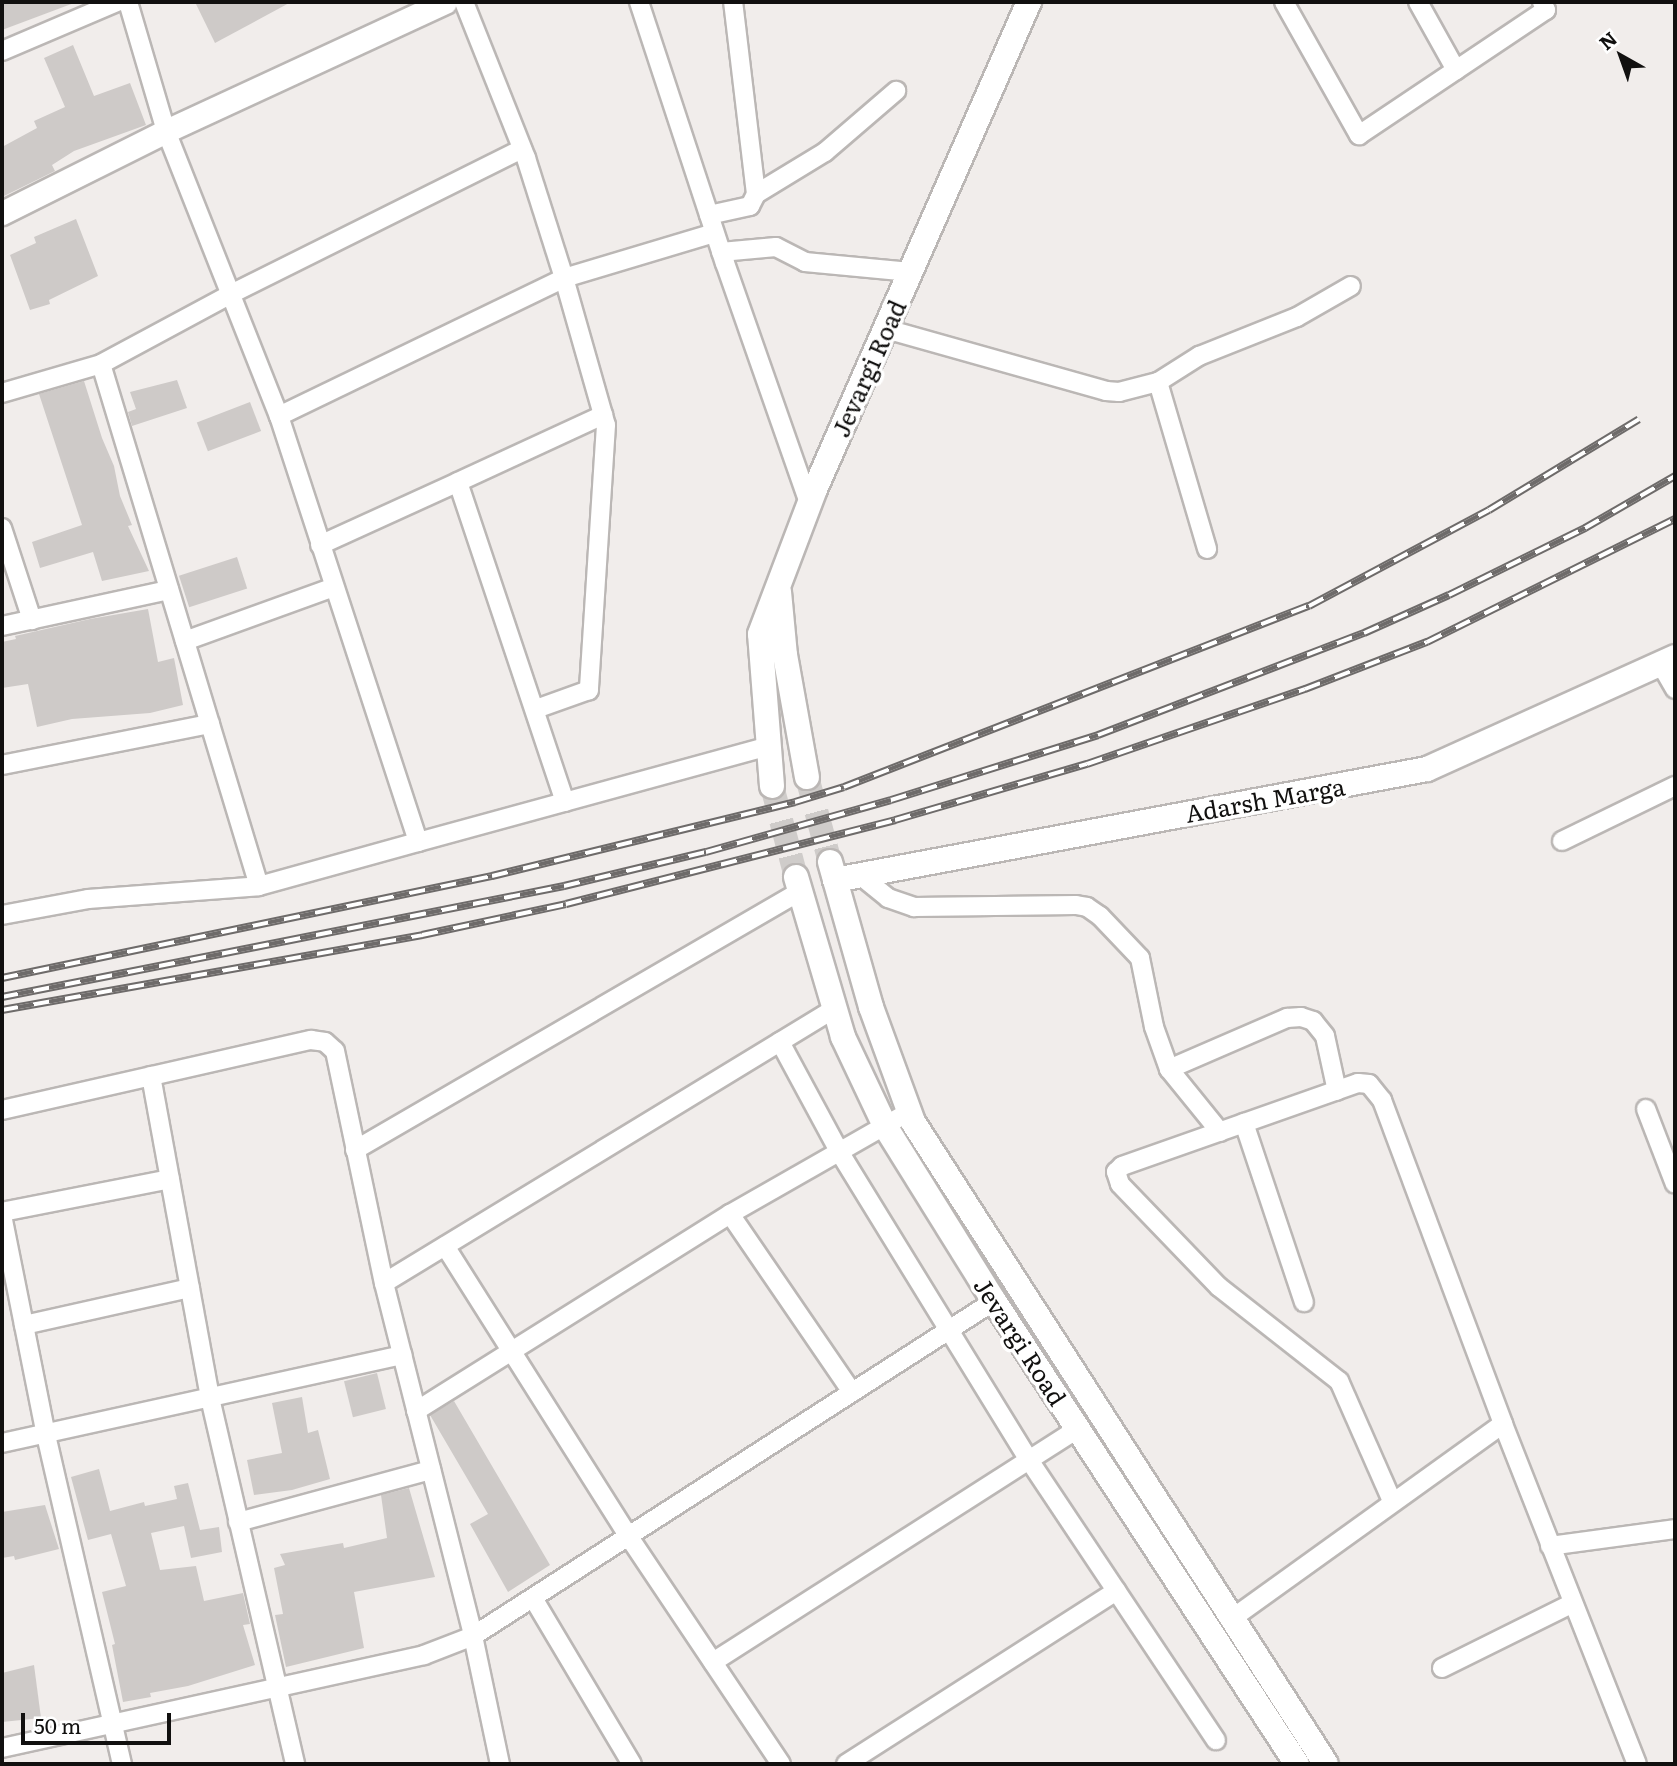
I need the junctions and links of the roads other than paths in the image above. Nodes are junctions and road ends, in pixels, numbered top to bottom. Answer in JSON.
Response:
{"nodes":[{"id":1,"x":117,"y":2,"type":"edge"},
{"id":2,"x":128,"y":2,"type":"edge"},
{"id":3,"x":445,"y":2,"type":"edge"},
{"id":4,"x":464,"y":2,"type":"edge"},
{"id":5,"x":639,"y":2,"type":"edge"},
{"id":6,"x":733,"y":2,"type":"edge"},
{"id":7,"x":1029,"y":2,"type":"edge"},
{"id":8,"x":1284,"y":2,"type":"edge"},
{"id":9,"x":1418,"y":2,"type":"edge"},
{"id":10,"x":1542,"y":2,"type":"edge"},
{"id":11,"x":2,"y":51,"type":"edge"},
{"id":12,"x":1456,"y":70,"type":"junction"},
{"id":13,"x":896,"y":91,"type":"dead end"},
{"id":14,"x":166,"y":131,"type":"junction"},
{"id":15,"x":522,"y":149,"type":"junction"},
{"id":16,"x":755,"y":194,"type":"junction"},
{"id":17,"x":2,"y":214,"type":"edge"},
{"id":18,"x":709,"y":215,"type":"junction"},
{"id":19,"x":714,"y":233,"type":"junction"},
{"id":20,"x":721,"y":252,"type":"junction"},
{"id":21,"x":911,"y":272,"type":"junction"},
{"id":22,"x":564,"y":278,"type":"junction"},
{"id":23,"x":1351,"y":286,"type":"dead end"},
{"id":24,"x":231,"y":294,"type":"junction"},
{"id":25,"x":886,"y":329,"type":"junction"},
{"id":26,"x":101,"y":364,"type":"junction"},
{"id":27,"x":1158,"y":382,"type":"junction"},
{"id":28,"x":2,"y":393,"type":"edge"},
{"id":29,"x":603,"y":415,"type":"junction"},
{"id":30,"x":279,"y":416,"type":"junction"},
{"id":31,"x":458,"y":482,"type":"junction"},
{"id":32,"x":809,"y":503,"type":"junction"},
{"id":33,"x":2,"y":528,"type":"edge"},
{"id":34,"x":320,"y":545,"type":"junction"},
{"id":35,"x":1207,"y":549,"type":"dead end"},
{"id":36,"x":334,"y":586,"type":"junction"},
{"id":37,"x":779,"y":588,"type":"junction"},
{"id":38,"x":169,"y":590,"type":"junction"},
{"id":39,"x":32,"y":621,"type":"junction"},
{"id":40,"x":2,"y":626,"type":"edge"},
{"id":41,"x":185,"y":641,"type":"junction"},
{"id":42,"x":1668,"y":660,"type":"edge"},
{"id":43,"x":1675,"y":689,"type":"edge"},
{"id":44,"x":536,"y":709,"type":"junction"},
{"id":45,"x":210,"y":724,"type":"junction"},
{"id":46,"x":768,"y":746,"type":"junction"},
{"id":47,"x":2,"y":765,"type":"edge"},
{"id":48,"x":807,"y":777,"type":"tunnel mouth"},
{"id":49,"x":772,"y":786,"type":"tunnel mouth"},
{"id":50,"x":1675,"y":786,"type":"edge"},
{"id":51,"x":565,"y":802,"type":"junction"},
{"id":52,"x":1562,"y":841,"type":"dead end"},
{"id":53,"x":418,"y":842,"type":"junction"},
{"id":54,"x":861,"y":876,"type":"junction"},
{"id":55,"x":797,"y":884,"type":"joint"},
{"id":56,"x":259,"y":886,"type":"junction"},
{"id":57,"x":2,"y":915,"type":"edge"},
{"id":58,"x":834,"y":1009,"type":"junction"},
{"id":59,"x":780,"y":1042,"type":"junction"},
{"id":60,"x":1169,"y":1069,"type":"junction"},
{"id":61,"x":151,"y":1076,"type":"junction"},
{"id":62,"x":1337,"y":1091,"type":"junction"},
{"id":63,"x":2,"y":1110,"type":"edge"},
{"id":64,"x":1646,"y":1110,"type":"dead end"},
{"id":65,"x":909,"y":1112,"type":"junction"},
{"id":66,"x":1244,"y":1123,"type":"junction"},
{"id":67,"x":885,"y":1126,"type":"junction"},
{"id":68,"x":1220,"y":1132,"type":"junction"},
{"id":69,"x":355,"y":1150,"type":"junction"},
{"id":70,"x":840,"y":1153,"type":"junction"},
{"id":71,"x":170,"y":1179,"type":"junction"},
{"id":72,"x":1675,"y":1184,"type":"edge"},
{"id":73,"x":2,"y":1214,"type":"edge"},
{"id":74,"x":730,"y":1214,"type":"junction"},
{"id":75,"x":445,"y":1246,"type":"junction"},
{"id":76,"x":384,"y":1283,"type":"junction"},
{"id":77,"x":190,"y":1288,"type":"junction"},
{"id":78,"x":994,"y":1301,"type":"junction"},
{"id":79,"x":1304,"y":1302,"type":"dead end"},
{"id":80,"x":24,"y":1325,"type":"junction"},
{"id":81,"x":947,"y":1329,"type":"junction"},
{"id":82,"x":513,"y":1351,"type":"junction"},
{"id":83,"x":402,"y":1354,"type":"junction"},
{"id":84,"x":852,"y":1392,"type":"junction"},
{"id":85,"x":210,"y":1398,"type":"junction"},
{"id":86,"x":416,"y":1411,"type":"junction"},
{"id":87,"x":1503,"y":1424,"type":"junction"},
{"id":88,"x":1078,"y":1429,"type":"junction"},
{"id":89,"x":46,"y":1435,"type":"junction"},
{"id":90,"x":2,"y":1443,"type":"edge"},
{"id":91,"x":1028,"y":1460,"type":"junction"},
{"id":92,"x":431,"y":1470,"type":"junction"},
{"id":93,"x":1392,"y":1501,"type":"junction"},
{"id":94,"x":239,"y":1522,"type":"junction"},
{"id":95,"x":1675,"y":1529,"type":"edge"},
{"id":96,"x":629,"y":1537,"type":"junction"},
{"id":97,"x":1550,"y":1546,"type":"junction"},
{"id":98,"x":1116,"y":1591,"type":"junction"},
{"id":99,"x":533,"y":1598,"type":"junction"},
{"id":100,"x":1573,"y":1603,"type":"junction"},
{"id":101,"x":1230,"y":1619,"type":"junction"},
{"id":102,"x":473,"y":1636,"type":"junction"},
{"id":103,"x":713,"y":1662,"type":"junction"},
{"id":104,"x":1442,"y":1668,"type":"dead end"},
{"id":105,"x":276,"y":1688,"type":"junction"},
{"id":106,"x":111,"y":1724,"type":"junction"},
{"id":107,"x":1216,"y":1740,"type":"dead end"},
{"id":108,"x":2,"y":1748,"type":"edge"},
{"id":109,"x":122,"y":1764,"type":"edge"},
{"id":110,"x":295,"y":1764,"type":"edge"},
{"id":111,"x":499,"y":1764,"type":"edge"},
{"id":112,"x":632,"y":1764,"type":"edge"},
{"id":113,"x":781,"y":1764,"type":"edge"},
{"id":114,"x":846,"y":1764,"type":"edge"},
{"id":115,"x":1297,"y":1764,"type":"edge"},
{"id":116,"x":1326,"y":1764,"type":"edge"},
{"id":117,"x":1637,"y":1764,"type":"edge"}],
"edges":[{"from":1,"to":11,"type":"street"},
{"from":2,"to":14,"type":"street"},
{"from":3,"to":14,"type":"street"},
{"from":4,"to":15,"type":"street"},
{"from":5,"to":18,"type":"street"},
{"from":6,"to":16,"type":"street"},
{"from":7,"to":21,"type":"main road","name":"Jevargi Road"},
{"from":8,"to":12,"type":"street"},
{"from":9,"to":12,"type":"street"},
{"from":10,"to":12,"type":"street"},
{"from":13,"to":16,"type":"street"},
{"from":14,"to":17,"type":"street"},
{"from":14,"to":24,"type":"street"},
{"from":15,"to":22,"type":"street"},
{"from":15,"to":24,"type":"street"},
{"from":16,"to":18,"type":"street"},
{"from":18,"to":19,"type":"street"},
{"from":19,"to":20,"type":"street"},
{"from":19,"to":22,"type":"street"},
{"from":20,"to":21,"type":"street"},
{"from":20,"to":32,"type":"street"},
{"from":21,"to":25,"type":"main road","name":"Jevargi Road"},
{"from":22,"to":29,"type":"street"},
{"from":22,"to":30,"type":"street"},
{"from":23,"to":27,"type":"street"},
{"from":24,"to":26,"type":"street"},
{"from":24,"to":30,"type":"street"},
{"from":25,"to":27,"type":"street"},
{"from":25,"to":32,"type":"main road","name":"Jevargi Road"},
{"from":26,"to":28,"type":"street"},
{"from":26,"to":38,"type":"street"},
{"from":27,"to":35,"type":"street"},
{"from":29,"to":31,"type":"street"},
{"from":29,"to":44,"type":"street"},
{"from":30,"to":34,"type":"street"},
{"from":31,"to":34,"type":"street"},
{"from":31,"to":44,"type":"street"},
{"from":32,"to":37,"type":"main road","name":"Jevargi Road"},
{"from":33,"to":39,"type":"street"},
{"from":34,"to":36,"type":"street"},
{"from":36,"to":41,"type":"street"},
{"from":36,"to":53,"type":"street"},
{"from":37,"to":46,"type":"main road","name":"Jevargi Road"},
{"from":37,"to":48,"type":"main road"},
{"from":38,"to":39,"type":"street"},
{"from":38,"to":41,"type":"street"},
{"from":39,"to":40,"type":"street"},
{"from":41,"to":45,"type":"street"},
{"from":42,"to":43,"type":"street"},
{"from":42,"to":54,"type":"main road","name":"Adarsh Marga"},
{"from":44,"to":51,"type":"street"},
{"from":45,"to":47,"type":"street"},
{"from":45,"to":56,"type":"street"},
{"from":46,"to":49,"type":"main road","name":"Jevargi Road"},
{"from":46,"to":51,"type":"street"},
{"from":50,"to":52,"type":"street"},
{"from":51,"to":53,"type":"street"},
{"from":53,"to":56,"type":"street"},
{"from":54,"to":60,"type":"street"},
{"from":54,"to":65,"type":"main road","name":"Adarsh Marga"},
{"from":55,"to":58,"type":"main road","name":"Jevargi Road"},
{"from":55,"to":69,"type":"street"},
{"from":56,"to":57,"type":"street"},
{"from":58,"to":59,"type":"street"},
{"from":58,"to":67,"type":"main road","name":"Jevargi Road"},
{"from":59,"to":70,"type":"street"},
{"from":59,"to":75,"type":"street"},
{"from":60,"to":62,"type":"street"},
{"from":60,"to":68,"type":"street"},
{"from":61,"to":63,"type":"street"},
{"from":61,"to":69,"type":"street"},
{"from":61,"to":71,"type":"street"},
{"from":62,"to":66,"type":"street"},
{"from":62,"to":87,"type":"street"},
{"from":64,"to":72,"type":"street"},
{"from":65,"to":67,"type":"street"},
{"from":65,"to":101,"type":"main road"},
{"from":66,"to":68,"type":"street"},
{"from":66,"to":79,"type":"street"},
{"from":67,"to":70,"type":"street"},
{"from":67,"to":78,"type":"main road","name":"Jevargi Road"},
{"from":68,"to":93,"type":"street"},
{"from":69,"to":76,"type":"street"},
{"from":70,"to":74,"type":"street"},
{"from":70,"to":81,"type":"street"},
{"from":71,"to":73,"type":"street"},
{"from":71,"to":77,"type":"street"},
{"from":73,"to":80,"type":"street"},
{"from":74,"to":82,"type":"street"},
{"from":74,"to":84,"type":"street"},
{"from":75,"to":76,"type":"street"},
{"from":75,"to":82,"type":"street"},
{"from":76,"to":83,"type":"street"},
{"from":77,"to":80,"type":"street"},
{"from":77,"to":85,"type":"street"},
{"from":78,"to":81,"type":"street"},
{"from":78,"to":88,"type":"main road","name":"Jevargi Road"},
{"from":80,"to":89,"type":"street"},
{"from":81,"to":84,"type":"street"},
{"from":81,"to":91,"type":"street"},
{"from":82,"to":86,"type":"street"},
{"from":82,"to":96,"type":"street"},
{"from":83,"to":85,"type":"street"},
{"from":83,"to":86,"type":"street"},
{"from":84,"to":96,"type":"street"},
{"from":85,"to":89,"type":"street"},
{"from":85,"to":94,"type":"street"},
{"from":86,"to":92,"type":"street"},
{"from":87,"to":93,"type":"street"},
{"from":87,"to":97,"type":"street"},
{"from":88,"to":91,"type":"street"},
{"from":88,"to":115,"type":"main road","name":"Jevargi Road"},
{"from":89,"to":90,"type":"street"},
{"from":89,"to":106,"type":"street"},
{"from":91,"to":98,"type":"street"},
{"from":91,"to":103,"type":"street"},
{"from":92,"to":94,"type":"street"},
{"from":92,"to":102,"type":"street"},
{"from":93,"to":101,"type":"street"},
{"from":94,"to":105,"type":"street"},
{"from":95,"to":97,"type":"street"},
{"from":96,"to":99,"type":"street"},
{"from":96,"to":103,"type":"street"},
{"from":97,"to":100,"type":"street"},
{"from":98,"to":107,"type":"street"},
{"from":98,"to":114,"type":"street"},
{"from":99,"to":102,"type":"street"},
{"from":99,"to":112,"type":"street"},
{"from":100,"to":104,"type":"street"},
{"from":100,"to":117,"type":"street"},
{"from":101,"to":116,"type":"main road"},
{"from":102,"to":105,"type":"street"},
{"from":102,"to":111,"type":"street"},
{"from":103,"to":113,"type":"street"},
{"from":105,"to":106,"type":"street"},
{"from":105,"to":110,"type":"street"},
{"from":106,"to":108,"type":"street"},
{"from":106,"to":109,"type":"street"}]}
